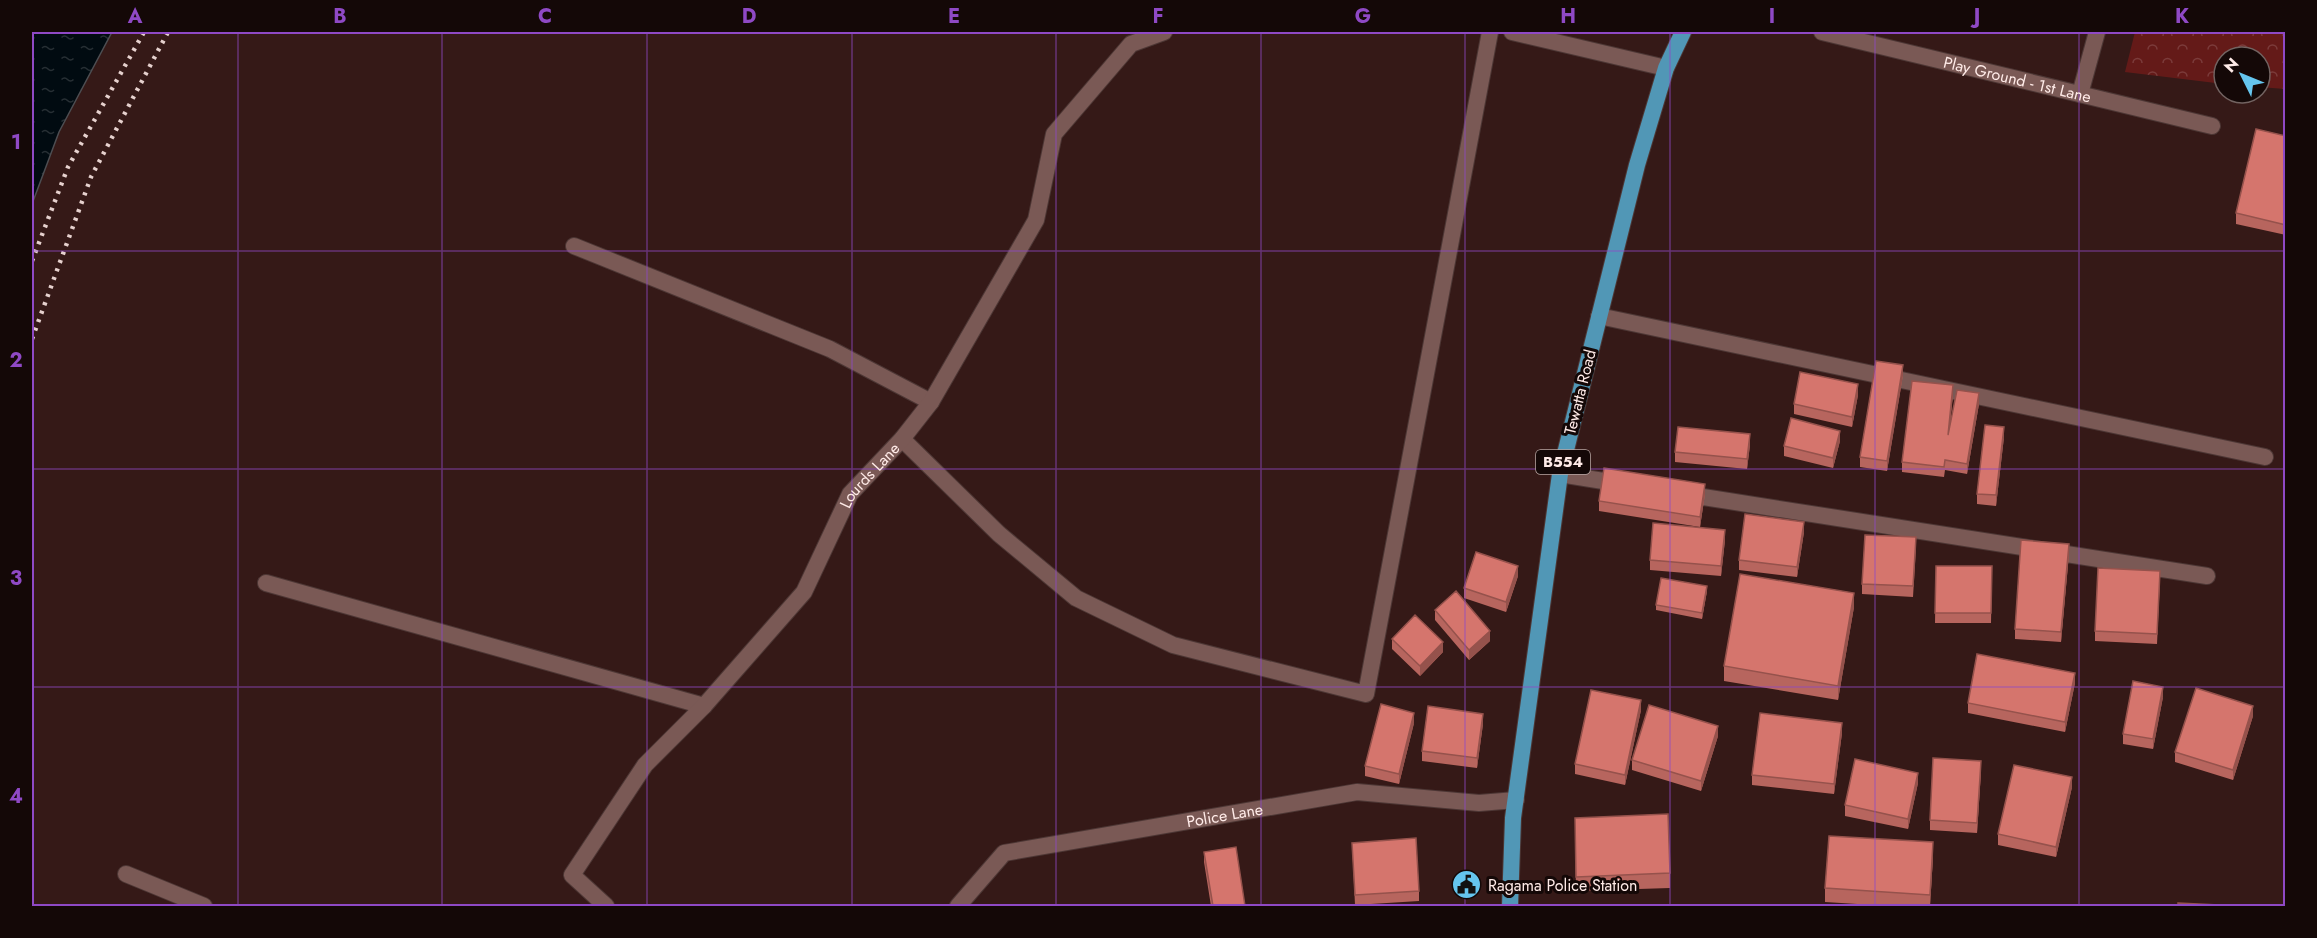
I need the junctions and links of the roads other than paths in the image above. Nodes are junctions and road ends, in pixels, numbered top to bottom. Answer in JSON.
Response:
{"nodes":[{"id":1,"x":1164,"y":32,"type":"edge"},
{"id":2,"x":1490,"y":32,"type":"edge"},
{"id":3,"x":1512,"y":32,"type":"edge"},
{"id":4,"x":1683,"y":32,"type":"edge"},
{"id":5,"x":1822,"y":32,"type":"edge"},
{"id":6,"x":2097,"y":32,"type":"edge"},
{"id":7,"x":1127,"y":38,"type":"edge"},
{"id":8,"x":1666,"y":68,"type":"junction"},
{"id":9,"x":2080,"y":94,"type":"junction"},
{"id":10,"x":2212,"y":126,"type":"dead end"},
{"id":11,"x":574,"y":246,"type":"dead end"},
{"id":12,"x":1599,"y":316,"type":"junction"},
{"id":13,"x":931,"y":402,"type":"junction"},
{"id":14,"x":902,"y":439,"type":"junction"},
{"id":15,"x":2265,"y":457,"type":"dead end"},
{"id":16,"x":1560,"y":474,"type":"junction"},
{"id":17,"x":1642,"y":487,"type":"edge"},
{"id":18,"x":1666,"y":491,"type":"edge"},
{"id":19,"x":2207,"y":576,"type":"dead end"},
{"id":20,"x":266,"y":583,"type":"dead end"},
{"id":21,"x":704,"y":706,"type":"junction"},
{"id":22,"x":1516,"y":800,"type":"junction"},
{"id":23,"x":126,"y":874,"type":"dead end"},
{"id":24,"x":204,"y":906,"type":"edge"},
{"id":25,"x":606,"y":906,"type":"edge"},
{"id":26,"x":958,"y":906,"type":"edge"},
{"id":27,"x":1510,"y":906,"type":"edge"}],
"edges":[{"from":1,"to":7,"type":"street","name":"Lourds Lane"},
{"from":2,"to":14,"type":"street"},
{"from":3,"to":8,"type":"street"},
{"from":4,"to":8,"type":"main road","name":"Tewatta Road","number":"B554"},
{"from":5,"to":9,"type":"street","name":"Play Ground - 1st Lane"},
{"from":6,"to":9,"type":"street"},
{"from":7,"to":13,"type":"street","name":"Lourds Lane"},
{"from":8,"to":12,"type":"main road","name":"Tewatta Road","number":"B554"},
{"from":9,"to":10,"type":"street","name":"Play Ground - 1st Lane"},
{"from":11,"to":13,"type":"street"},
{"from":12,"to":15,"type":"street"},
{"from":12,"to":16,"type":"main road","name":"Tewatta Road","number":"B554"},
{"from":13,"to":14,"type":"street","name":"Lourds Lane"},
{"from":14,"to":21,"type":"street","name":"Lourds Lane"},
{"from":16,"to":17,"type":"street"},
{"from":16,"to":22,"type":"main road","name":"Tewatta Road","number":"B554"},
{"from":18,"to":19,"type":"street"},
{"from":20,"to":21,"type":"street"},
{"from":21,"to":25,"type":"street","name":"Lourds Lane"},
{"from":22,"to":26,"type":"street","name":"Police Lane"},
{"from":22,"to":27,"type":"main road","name":"Tewatta Road","number":"B554"},
{"from":23,"to":24,"type":"street"}]}
